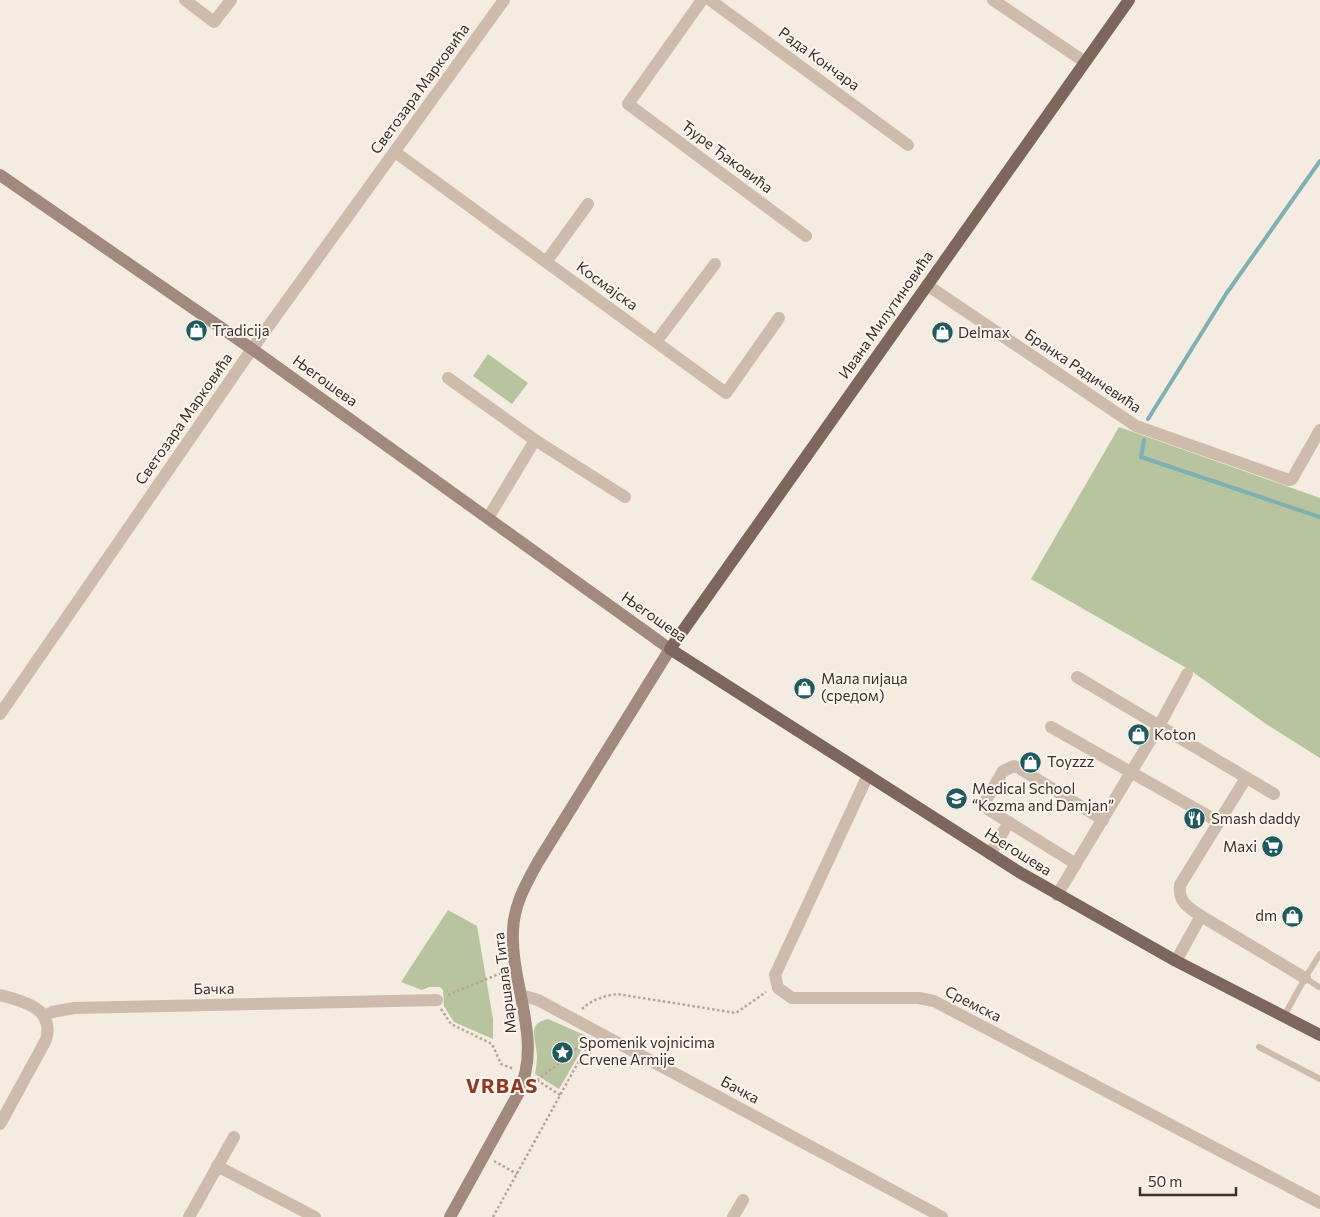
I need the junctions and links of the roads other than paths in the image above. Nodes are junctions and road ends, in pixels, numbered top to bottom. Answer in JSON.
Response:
{"nodes":[{"id":1,"x":185,"y":0,"type":"edge"},
{"id":2,"x":230,"y":0,"type":"edge"},
{"id":3,"x":504,"y":0,"type":"edge"},
{"id":4,"x":702,"y":0,"type":"edge"},
{"id":5,"x":710,"y":0,"type":"edge"},
{"id":6,"x":993,"y":0,"type":"edge"},
{"id":7,"x":1129,"y":0,"type":"edge"},
{"id":8,"x":1085,"y":62,"type":"junction"},
{"id":9,"x":908,"y":145,"type":"dead end"},
{"id":10,"x":395,"y":152,"type":"junction"},
{"id":11,"x":0,"y":175,"type":"edge"},
{"id":12,"x":588,"y":204,"type":"dead end"},
{"id":13,"x":806,"y":236,"type":"dead end"},
{"id":14,"x":546,"y":262,"type":"junction"},
{"id":15,"x":715,"y":264,"type":"dead end"},
{"id":16,"x":927,"y":285,"type":"junction"},
{"id":17,"x":779,"y":318,"type":"dead end"},
{"id":18,"x":656,"y":342,"type":"junction"},
{"id":19,"x":252,"y":349,"type":"junction"},
{"id":20,"x":448,"y":378,"type":"dead end"},
{"id":21,"x":1320,"y":430,"type":"edge"},
{"id":22,"x":535,"y":440,"type":"junction"},
{"id":23,"x":625,"y":497,"type":"dead end"},
{"id":24,"x":488,"y":518,"type":"junction"},
{"id":25,"x":670,"y":649,"type":"junction"},
{"id":26,"x":1187,"y":674,"type":"dead end"},
{"id":27,"x":1077,"y":677,"type":"dead end"},
{"id":28,"x":0,"y":714,"type":"edge"},
{"id":29,"x":1051,"y":726,"type":"dead end"},
{"id":30,"x":1159,"y":726,"type":"junction"},
{"id":31,"x":1131,"y":773,"type":"junction"},
{"id":32,"x":868,"y":775,"type":"junction"},
{"id":33,"x":1246,"y":778,"type":"junction"},
{"id":34,"x":1274,"y":794,"type":"dead end"},
{"id":35,"x":1103,"y":820,"type":"junction"},
{"id":36,"x":1009,"y":822,"type":"junction"},
{"id":37,"x":1219,"y":822,"type":"junction"},
{"id":38,"x":990,"y":854,"type":"junction"},
{"id":39,"x":1076,"y":864,"type":"junction"},
{"id":40,"x":1057,"y":895,"type":"junction"},
{"id":41,"x":1201,"y":916,"type":"junction"},
{"id":42,"x":1320,"y":954,"type":"edge"},
{"id":43,"x":1176,"y":961,"type":"junction"},
{"id":44,"x":1305,"y":978,"type":"junction"},
{"id":45,"x":1319,"y":987,"type":"edge"},
{"id":46,"x":0,"y":995,"type":"edge"},
{"id":47,"x":521,"y":995,"type":"junction"},
{"id":48,"x":437,"y":1000,"type":"road end"},
{"id":49,"x":44,"y":1016,"type":"junction"},
{"id":50,"x":1284,"y":1016,"type":"junction"},
{"id":51,"x":1320,"y":1035,"type":"edge"},
{"id":52,"x":1259,"y":1047,"type":"dead end"},
{"id":53,"x":1320,"y":1079,"type":"edge"},
{"id":54,"x":0,"y":1124,"type":"edge"},
{"id":55,"x":234,"y":1137,"type":"dead end"},
{"id":56,"x":217,"y":1166,"type":"junction"},
{"id":57,"x":742,"y":1200,"type":"dead end"},
{"id":58,"x":1320,"y":1203,"type":"edge"},
{"id":59,"x":189,"y":1217,"type":"edge"},
{"id":60,"x":315,"y":1217,"type":"edge"},
{"id":61,"x":450,"y":1217,"type":"edge"},
{"id":62,"x":733,"y":1217,"type":"edge"},
{"id":63,"x":942,"y":1217,"type":"edge"}],
"edges":[{"from":1,"to":2,"type":"street"},
{"from":3,"to":10,"type":"street","name":"Светозара Марковића"},
{"from":4,"to":13,"type":"street","name":"Ђуре Ђаковића"},
{"from":5,"to":9,"type":"street","name":"Рада Кончара"},
{"from":6,"to":8,"type":"street"},
{"from":7,"to":8,"type":"main road","name":"Ивана Милутиновића"},
{"from":8,"to":16,"type":"main road","name":"Ивана Милутиновића"},
{"from":10,"to":14,"type":"street","name":"Космајска"},
{"from":10,"to":19,"type":"street","name":"Светозара Марковића"},
{"from":11,"to":19,"type":"street","name":"Његошева"},
{"from":12,"to":14,"type":"street"},
{"from":14,"to":18,"type":"street","name":"Космајска"},
{"from":15,"to":18,"type":"street"},
{"from":16,"to":21,"type":"street","name":"Бранка Радичевића"},
{"from":16,"to":25,"type":"main road","name":"Ивана Милутиновића"},
{"from":17,"to":18,"type":"street","name":"Космајска"},
{"from":19,"to":24,"type":"street","name":"Његошева"},
{"from":19,"to":28,"type":"street","name":"Светозара Марковића"},
{"from":20,"to":22,"type":"street"},
{"from":22,"to":23,"type":"street"},
{"from":22,"to":24,"type":"street"},
{"from":24,"to":25,"type":"street","name":"Његошева"},
{"from":25,"to":32,"type":"main road","name":"Његошева"},
{"from":25,"to":47,"type":"street","name":"Маршала Тита"},
{"from":26,"to":30,"type":"street"},
{"from":27,"to":30,"type":"street"},
{"from":29,"to":31,"type":"street"},
{"from":30,"to":31,"type":"street"},
{"from":30,"to":33,"type":"street"},
{"from":31,"to":35,"type":"street"},
{"from":31,"to":37,"type":"street"},
{"from":32,"to":38,"type":"main road","name":"Његошева"},
{"from":32,"to":58,"type":"street","name":"Сремска"},
{"from":33,"to":34,"type":"street"},
{"from":33,"to":37,"type":"street"},
{"from":35,"to":36,"type":"street"},
{"from":35,"to":39,"type":"street"},
{"from":36,"to":38,"type":"street"},
{"from":36,"to":39,"type":"street"},
{"from":37,"to":41,"type":"street"},
{"from":38,"to":40,"type":"main road","name":"Његошева"},
{"from":39,"to":40,"type":"street"},
{"from":40,"to":43,"type":"main road","name":"Његошева"},
{"from":41,"to":43,"type":"street"},
{"from":41,"to":44,"type":"street"},
{"from":42,"to":44,"type":"lane"},
{"from":43,"to":50,"type":"main road","name":"Његошева"},
{"from":44,"to":45,"type":"lane"},
{"from":44,"to":50,"type":"lane"},
{"from":46,"to":49,"type":"street"},
{"from":47,"to":61,"type":"street","name":"Маршала Тита"},
{"from":47,"to":63,"type":"street","name":"Бачка"},
{"from":48,"to":49,"type":"street","name":"Бачка"},
{"from":49,"to":54,"type":"street"},
{"from":50,"to":51,"type":"main road","name":"Његошева"},
{"from":52,"to":53,"type":"lane"},
{"from":55,"to":56,"type":"street"},
{"from":56,"to":59,"type":"street"},
{"from":56,"to":60,"type":"street"},
{"from":57,"to":62,"type":"street"}]}
